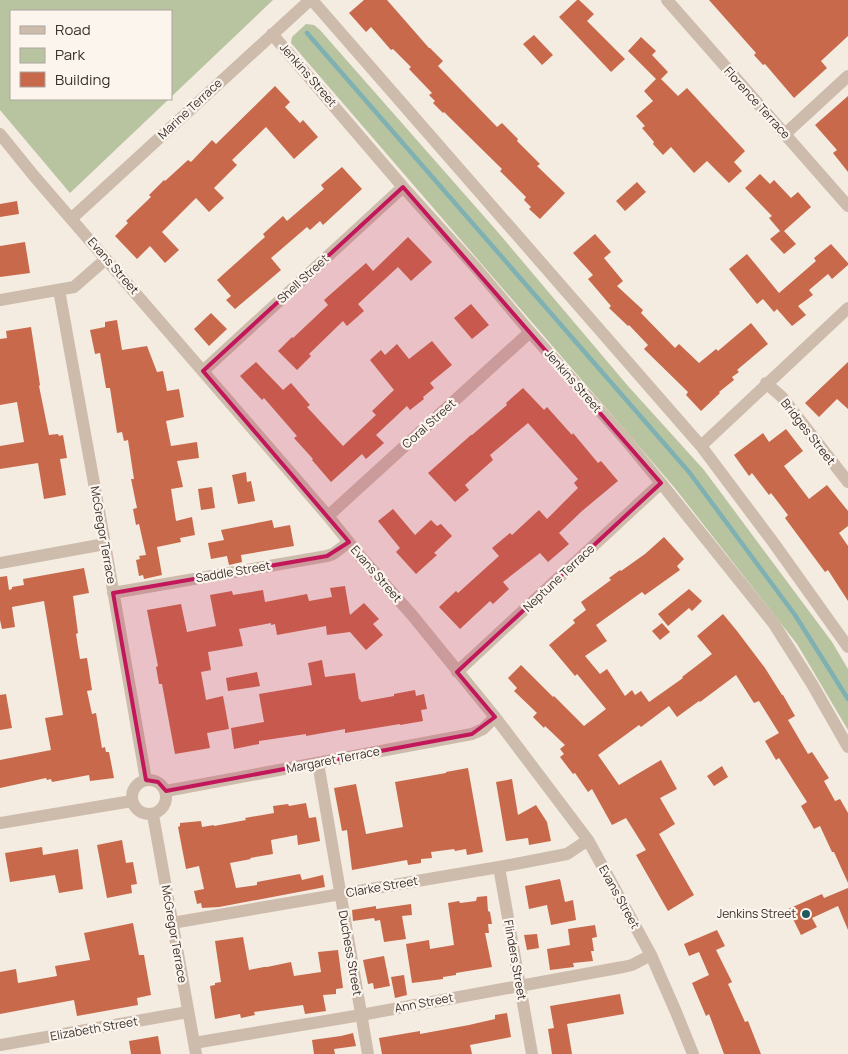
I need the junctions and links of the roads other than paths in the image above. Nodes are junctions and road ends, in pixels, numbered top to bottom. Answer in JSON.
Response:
{"nodes":[{"id":1,"x":311,"y":0,"type":"edge"},
{"id":2,"x":667,"y":0,"type":"edge"},
{"id":3,"x":272,"y":34,"type":"junction"},
{"id":4,"x":848,"y":76,"type":"edge"},
{"id":5,"x":0,"y":134,"type":"edge"},
{"id":6,"x":785,"y":134,"type":"junction"},
{"id":7,"x":403,"y":187,"type":"junction"},
{"id":8,"x":848,"y":206,"type":"edge"},
{"id":9,"x":71,"y":218,"type":"junction"},
{"id":10,"x":106,"y":259,"type":"junction"},
{"id":11,"x":59,"y":290,"type":"junction"},
{"id":12,"x":0,"y":300,"type":"edge"},
{"id":13,"x":848,"y":308,"type":"edge"},
{"id":14,"x":530,"y":332,"type":"junction"},
{"id":15,"x":203,"y":371,"type":"junction"},
{"id":16,"x":766,"y":383,"type":"junction"},
{"id":17,"x":700,"y":446,"type":"junction"},
{"id":18,"x":848,"y":482,"type":"edge"},
{"id":19,"x":661,"y":483,"type":"junction"},
{"id":20,"x":328,"y":516,"type":"junction"},
{"id":21,"x":349,"y":542,"type":"junction"},
{"id":22,"x":105,"y":544,"type":"junction"},
{"id":23,"x":0,"y":563,"type":"edge"},
{"id":24,"x":113,"y":593,"type":"junction"},
{"id":25,"x":848,"y":647,"type":"edge"},
{"id":26,"x":457,"y":672,"type":"junction"},
{"id":27,"x":494,"y":717,"type":"junction"},
{"id":28,"x":848,"y":747,"type":"edge"},
{"id":29,"x":318,"y":763,"type":"junction"},
{"id":30,"x":146,"y":780,"type":"junction"},
{"id":31,"x":166,"y":791,"type":"junction"},
{"id":32,"x":132,"y":801,"type":"junction"},
{"id":33,"x":153,"y":815,"type":"junction"},
{"id":34,"x":0,"y":823,"type":"edge"},
{"id":35,"x":588,"y":840,"type":"junction"},
{"id":36,"x":499,"y":867,"type":"junction"},
{"id":37,"x":340,"y":894,"type":"junction"},
{"id":38,"x":172,"y":923,"type":"junction"},
{"id":39,"x":651,"y":955,"type":"junction"},
{"id":40,"x":520,"y":986,"type":"junction"},
{"id":41,"x":188,"y":1012,"type":"junction"},
{"id":42,"x":361,"y":1015,"type":"junction"},
{"id":43,"x":0,"y":1044,"type":"edge"},
{"id":44,"x":195,"y":1049,"type":"edge"},
{"id":45,"x":368,"y":1054,"type":"edge"},
{"id":46,"x":532,"y":1054,"type":"edge"},
{"id":47,"x":693,"y":1054,"type":"edge"}],
"edges":[{"from":1,"to":3,"type":"street","name":"Marine Terrace"},
{"from":1,"to":17,"type":"street"},
{"from":2,"to":6,"type":"street","name":"Florence Terrace"},
{"from":3,"to":7,"type":"street","name":"Jenkins Street"},
{"from":3,"to":9,"type":"street","name":"Marine Terrace"},
{"from":4,"to":6,"type":"street"},
{"from":5,"to":9,"type":"street","name":"Evans Street"},
{"from":6,"to":8,"type":"street","name":"Florence Terrace"},
{"from":7,"to":14,"type":"street","name":"Jenkins Street"},
{"from":7,"to":15,"type":"street","name":"Shell Street"},
{"from":9,"to":10,"type":"street","name":"Evans Street"},
{"from":10,"to":11,"type":"street"},
{"from":10,"to":15,"type":"street","name":"Evans Street"},
{"from":11,"to":12,"type":"street"},
{"from":11,"to":22,"type":"street","name":"McGregor Terrace"},
{"from":13,"to":16,"type":"street"},
{"from":14,"to":19,"type":"street","name":"Jenkins Street"},
{"from":14,"to":20,"type":"street","name":"Coral Street"},
{"from":15,"to":20,"type":"street","name":"Evans Street"},
{"from":16,"to":17,"type":"street"},
{"from":16,"to":18,"type":"street","name":"Bridges Street"},
{"from":17,"to":25,"type":"street"},
{"from":19,"to":26,"type":"street","name":"Neptune Terrace"},
{"from":19,"to":28,"type":"street","name":"Jenkins Street"},
{"from":20,"to":21,"type":"street","name":"Evans Street"},
{"from":21,"to":24,"type":"street","name":"Saddle Street"},
{"from":21,"to":26,"type":"street","name":"Evans Street"},
{"from":22,"to":23,"type":"street"},
{"from":22,"to":24,"type":"street","name":"McGregor Terrace"},
{"from":24,"to":30,"type":"street","name":"McGregor Terrace"},
{"from":26,"to":27,"type":"street","name":"Evans Street"},
{"from":27,"to":29,"type":"street","name":"Margaret Terrace"},
{"from":27,"to":35,"type":"street","name":"Evans Street"},
{"from":29,"to":31,"type":"street","name":"Margaret Terrace"},
{"from":29,"to":37,"type":"street","name":"Duchess Street"},
{"from":30,"to":31,"type":"street"},
{"from":30,"to":32,"type":"street"},
{"from":31,"to":33,"type":"street"},
{"from":32,"to":33,"type":"street"},
{"from":32,"to":34,"type":"street"},
{"from":33,"to":38,"type":"street","name":"McGregor Terrace"},
{"from":35,"to":36,"type":"street","name":"Clarke Street"},
{"from":35,"to":39,"type":"street","name":"Evans Street"},
{"from":36,"to":37,"type":"street","name":"Clarke Street"},
{"from":36,"to":40,"type":"street","name":"Flinders Street"},
{"from":37,"to":38,"type":"street","name":"Clarke Street"},
{"from":37,"to":42,"type":"street","name":"Duchess Street"},
{"from":38,"to":41,"type":"street","name":"McGregor Terrace"},
{"from":39,"to":40,"type":"street","name":"Ann Street"},
{"from":39,"to":47,"type":"street","name":"Evans Street"},
{"from":40,"to":42,"type":"street","name":"Ann Street"},
{"from":40,"to":46,"type":"street","name":"Flinders Street"},
{"from":41,"to":43,"type":"street","name":"Elizabeth Street"},
{"from":41,"to":44,"type":"street","name":"McGregor Terrace"},
{"from":42,"to":44,"type":"street","name":"Ann Street"},
{"from":42,"to":45,"type":"street","name":"Duchess Street"}]}
